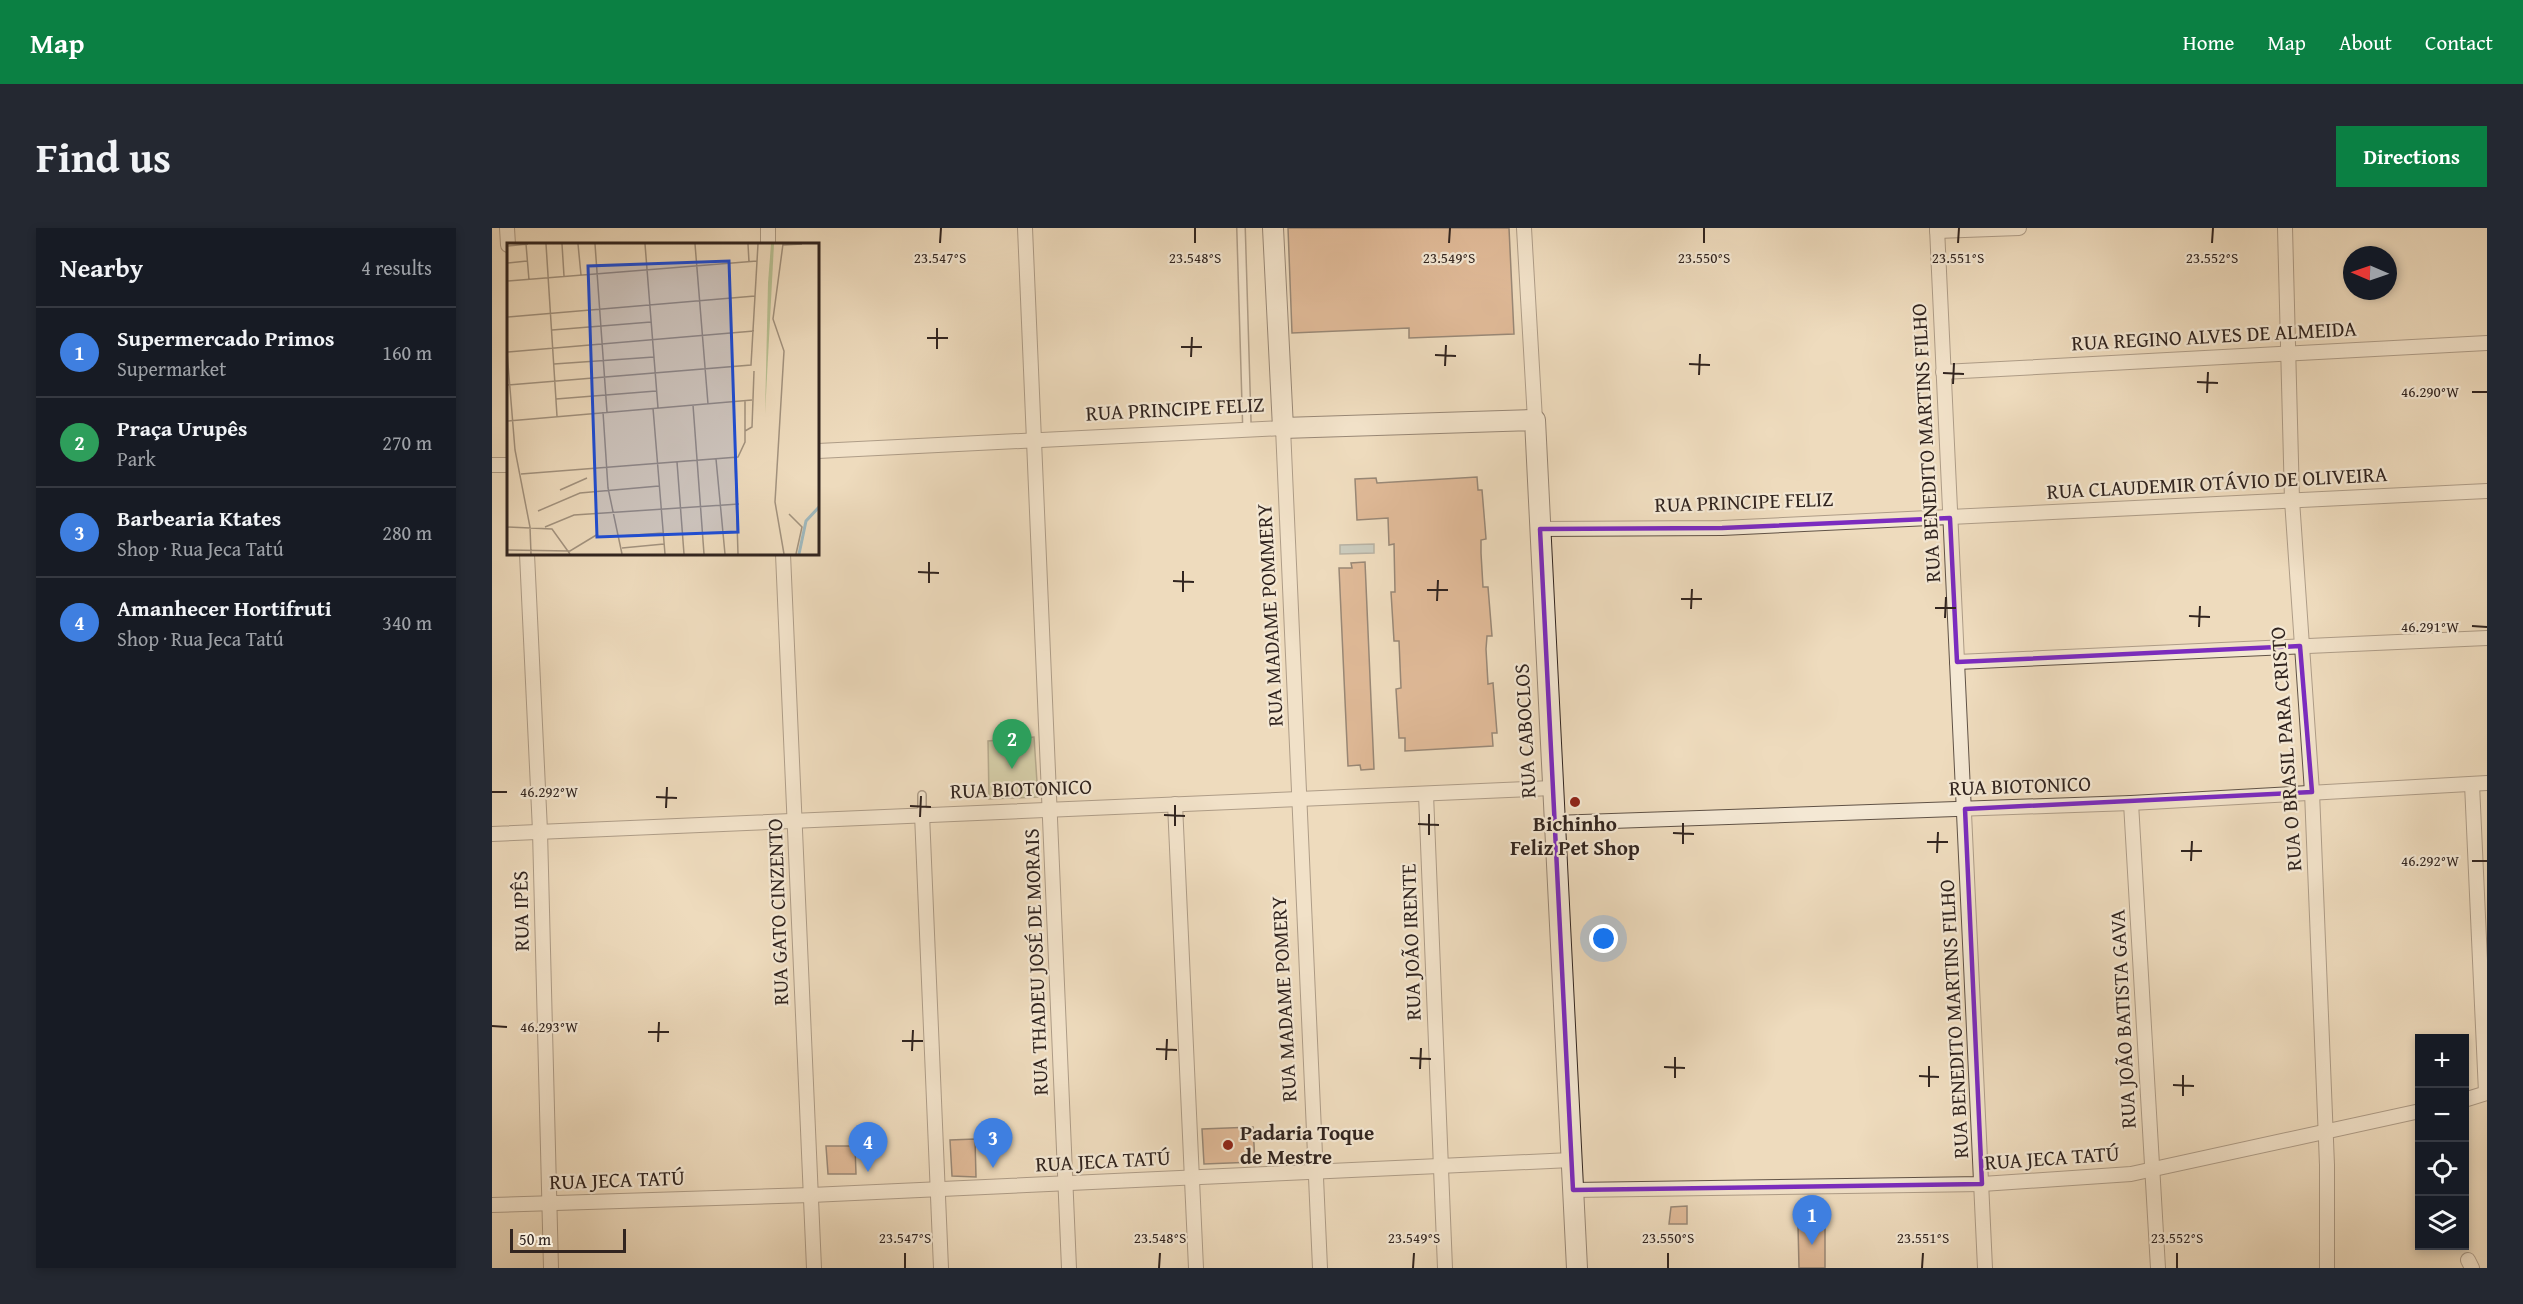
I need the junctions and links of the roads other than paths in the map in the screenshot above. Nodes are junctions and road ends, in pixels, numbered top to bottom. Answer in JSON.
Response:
{"nodes":[{"id":1,"x":507,"y":228,"type":"edge"},
{"id":2,"x":1025,"y":228,"type":"edge"},
{"id":3,"x":1240,"y":228,"type":"edge"},
{"id":4,"x":1273,"y":228,"type":"edge"},
{"id":5,"x":1524,"y":228,"type":"edge"},
{"id":6,"x":2019,"y":228,"type":"edge"},
{"id":7,"x":2285,"y":228,"type":"edge"},
{"id":8,"x":1937,"y":230,"type":"edge"},
{"id":9,"x":508,"y":243,"type":"edge"},
{"id":10,"x":2487,"y":343,"type":"edge"},
{"id":11,"x":2287,"y":353,"type":"junction"},
{"id":12,"x":1943,"y":372,"type":"junction"},
{"id":13,"x":1535,"y":420,"type":"junction"},
{"id":14,"x":1282,"y":428,"type":"junction"},
{"id":15,"x":1247,"y":429,"type":"junction"},
{"id":16,"x":1036,"y":440,"type":"junction"},
{"id":17,"x":819,"y":451,"type":"edge"},
{"id":18,"x":2487,"y":491,"type":"edge"},
{"id":19,"x":2292,"y":500,"type":"junction"},
{"id":20,"x":1950,"y":518,"type":"junction"},
{"id":21,"x":1540,"y":530,"type":"junction"},
{"id":22,"x":527,"y":555,"type":"edge"},
{"id":23,"x":783,"y":555,"type":"edge"},
{"id":24,"x":2487,"y":638,"type":"edge"},
{"id":25,"x":2300,"y":646,"type":"junction"},
{"id":26,"x":1958,"y":662,"type":"junction"},
{"id":27,"x":2487,"y":783,"type":"edge"},
{"id":28,"x":2472,"y":784,"type":"junction"},
{"id":29,"x":1552,"y":788,"type":"junction"},
{"id":30,"x":2312,"y":792,"type":"junction"},
{"id":31,"x":1426,"y":794,"type":"junction"},
{"id":32,"x":922,"y":795,"type":"dead end"},
{"id":33,"x":1299,"y":800,"type":"junction"},
{"id":34,"x":2131,"y":803,"type":"junction"},
{"id":35,"x":1175,"y":804,"type":"junction"},
{"id":36,"x":1051,"y":809,"type":"junction"},
{"id":37,"x":1965,"y":809,"type":"junction"},
{"id":38,"x":922,"y":814,"type":"junction"},
{"id":39,"x":795,"y":818,"type":"junction"},
{"id":40,"x":1553,"y":823,"type":"junction"},
{"id":41,"x":540,"y":831,"type":"junction"},
{"id":42,"x":492,"y":834,"type":"edge"},
{"id":43,"x":2486,"y":1093,"type":"edge"},
{"id":44,"x":2469,"y":1098,"type":"edge"},
{"id":45,"x":2415,"y":1112,"type":"edge"},
{"id":46,"x":2324,"y":1132,"type":"junction"},
{"id":47,"x":1571,"y":1160,"type":"junction"},
{"id":48,"x":1440,"y":1166,"type":"junction"},
{"id":49,"x":2154,"y":1170,"type":"junction"},
{"id":50,"x":1315,"y":1172,"type":"junction"},
{"id":51,"x":1192,"y":1178,"type":"junction"},
{"id":52,"x":1065,"y":1183,"type":"junction"},
{"id":53,"x":1982,"y":1184,"type":"junction"},
{"id":54,"x":936,"y":1190,"type":"junction"},
{"id":55,"x":1573,"y":1190,"type":"junction"},
{"id":56,"x":811,"y":1195,"type":"junction"},
{"id":57,"x":548,"y":1203,"type":"junction"},
{"id":58,"x":492,"y":1204,"type":"edge"},
{"id":59,"x":551,"y":1268,"type":"edge"},
{"id":60,"x":814,"y":1268,"type":"edge"},
{"id":61,"x":941,"y":1268,"type":"edge"},
{"id":62,"x":1069,"y":1268,"type":"edge"},
{"id":63,"x":1196,"y":1268,"type":"edge"},
{"id":64,"x":1320,"y":1268,"type":"edge"},
{"id":65,"x":1445,"y":1268,"type":"edge"},
{"id":66,"x":1576,"y":1268,"type":"edge"},
{"id":67,"x":1985,"y":1268,"type":"edge"},
{"id":68,"x":2158,"y":1268,"type":"edge"},
{"id":69,"x":2327,"y":1268,"type":"edge"}],
"edges":[{"from":1,"to":9,"type":"street"},
{"from":2,"to":16,"type":"street","name":"RUA THADEU JOSÉ DE MORAIS"},
{"from":3,"to":15,"type":"lane"},
{"from":4,"to":14,"type":"street"},
{"from":5,"to":13,"type":"street","name":"RUA CABOCLOS"},
{"from":6,"to":8,"type":"street"},
{"from":7,"to":11,"type":"street","name":"RUA O BRASIL PARA CRISTO"},
{"from":8,"to":12,"type":"street","name":"RUA BENEDITO MARTINS FILHO"},
{"from":10,"to":11,"type":"street","name":"RUA REGINO ALVES DE ALMEIDA"},
{"from":11,"to":12,"type":"street","name":"RUA REGINO ALVES DE ALMEIDA"},
{"from":11,"to":19,"type":"street","name":"RUA O BRASIL PARA CRISTO"},
{"from":12,"to":20,"type":"street","name":"RUA BENEDITO MARTINS FILHO"},
{"from":13,"to":14,"type":"street","name":"RUA PRINCIPE FELIZ"},
{"from":13,"to":21,"type":"street","name":"RUA CABOCLOS"},
{"from":14,"to":15,"type":"street","name":"RUA PRINCIPE FELIZ"},
{"from":14,"to":33,"type":"street","name":"RUA MADAME POMMERY"},
{"from":15,"to":16,"type":"street","name":"RUA PRINCIPE FELIZ"},
{"from":16,"to":17,"type":"street","name":"RUA PRINCIPE FELIZ"},
{"from":16,"to":36,"type":"street","name":"RUA THADEU JOSÉ DE MORAIS"},
{"from":18,"to":19,"type":"street","name":"RUA CLAUDEMIR OTÁVIO DE OLIVEIRA"},
{"from":19,"to":20,"type":"street","name":"RUA CLAUDEMIR OTÁVIO DE OLIVEIRA"},
{"from":19,"to":25,"type":"street","name":"RUA O BRASIL PARA CRISTO"},
{"from":20,"to":21,"type":"street","name":"RUA PRINCIPE FELIZ"},
{"from":20,"to":26,"type":"street","name":"RUA BENEDITO MARTINS FILHO"},
{"from":21,"to":29,"type":"street","name":"RUA CABOCLOS"},
{"from":22,"to":41,"type":"street","name":"RUA IPÊS"},
{"from":23,"to":39,"type":"street","name":"RUA GATO CINZENTO"},
{"from":24,"to":25,"type":"street"},
{"from":25,"to":26,"type":"street"},
{"from":25,"to":30,"type":"street","name":"RUA O BRASIL PARA CRISTO"},
{"from":26,"to":37,"type":"street","name":"RUA BENEDITO MARTINS FILHO"},
{"from":27,"to":28,"type":"street","name":"RUA BIOTONICO"},
{"from":28,"to":30,"type":"street","name":"RUA BIOTONICO"},
{"from":28,"to":43,"type":"street"},
{"from":29,"to":31,"type":"street","name":"RUA BIOTONICO"},
{"from":29,"to":40,"type":"street","name":"RUA CABOCLOS"},
{"from":30,"to":34,"type":"street","name":"RUA BIOTONICO"},
{"from":30,"to":46,"type":"street","name":"RUA O BRASIL PARA CRISTO"},
{"from":31,"to":33,"type":"street","name":"RUA BIOTONICO"},
{"from":31,"to":48,"type":"street","name":"RUA JOÃO IRENTE"},
{"from":32,"to":38,"type":"lane"},
{"from":33,"to":35,"type":"street","name":"RUA BIOTONICO"},
{"from":33,"to":50,"type":"street","name":"RUA MADAME POMERY"},
{"from":34,"to":37,"type":"street","name":"RUA BIOTONICO"},
{"from":34,"to":49,"type":"street","name":"RUA JOÃO BATISTA GAVA"},
{"from":35,"to":36,"type":"street","name":"RUA BIOTONICO"},
{"from":35,"to":51,"type":"street"},
{"from":36,"to":38,"type":"street","name":"RUA BIOTONICO"},
{"from":36,"to":52,"type":"street","name":"RUA THADEU JOSÉ DE MORAIS"},
{"from":37,"to":40,"type":"street","name":"RUA BIOTONICO"},
{"from":37,"to":53,"type":"street","name":"RUA BENEDITO MARTINS FILHO"},
{"from":38,"to":39,"type":"street","name":"RUA BIOTONICO"},
{"from":38,"to":54,"type":"street"},
{"from":39,"to":41,"type":"street","name":"RUA BIOTONICO"},
{"from":39,"to":56,"type":"street","name":"RUA GATO CINZENTO"},
{"from":40,"to":47,"type":"street","name":"RUA CABOCLOS"},
{"from":41,"to":42,"type":"street","name":"RUA BIOTONICO"},
{"from":41,"to":57,"type":"street","name":"RUA IPÊS"},
{"from":43,"to":44,"type":"street"},
{"from":45,"to":46,"type":"street","name":"RUA JECA TATÚ"},
{"from":46,"to":49,"type":"street","name":"RUA JECA TATÚ"},
{"from":46,"to":69,"type":"street","name":"RUA O BRASIL PARA CRISTO"},
{"from":47,"to":48,"type":"street","name":"RUA JECA TATÚ"},
{"from":47,"to":55,"type":"street","name":"RUA CABOCLOS"},
{"from":48,"to":50,"type":"street","name":"RUA JECA TATÚ"},
{"from":48,"to":65,"type":"street","name":"RUA JOÃO IRENTE"},
{"from":49,"to":53,"type":"street","name":"RUA JECA TATÚ"},
{"from":49,"to":68,"type":"street","name":"RUA JOÃO BATISTA GAVA"},
{"from":50,"to":51,"type":"street","name":"RUA JECA TATÚ"},
{"from":50,"to":64,"type":"street","name":"RUA MADAME POMERY"},
{"from":51,"to":52,"type":"street","name":"RUA JECA TATÚ"},
{"from":51,"to":63,"type":"street"},
{"from":52,"to":54,"type":"street","name":"RUA JECA TATÚ"},
{"from":52,"to":62,"type":"street","name":"RUA THADEU JOSÉ DE MORAIS"},
{"from":53,"to":55,"type":"street","name":"RUA JECA TATÚ"},
{"from":53,"to":67,"type":"street","name":"RUA BENEDITO MARTINS FILHO"},
{"from":54,"to":56,"type":"street","name":"RUA JECA TATÚ"},
{"from":54,"to":61,"type":"street"},
{"from":55,"to":66,"type":"street","name":"RUA CABOCLOS"},
{"from":56,"to":57,"type":"street","name":"RUA JECA TATÚ"},
{"from":56,"to":60,"type":"street","name":"RUA GATO CINZENTO"},
{"from":57,"to":58,"type":"street","name":"RUA JECA TATÚ"},
{"from":57,"to":59,"type":"street","name":"RUA IPÊS"}]}
